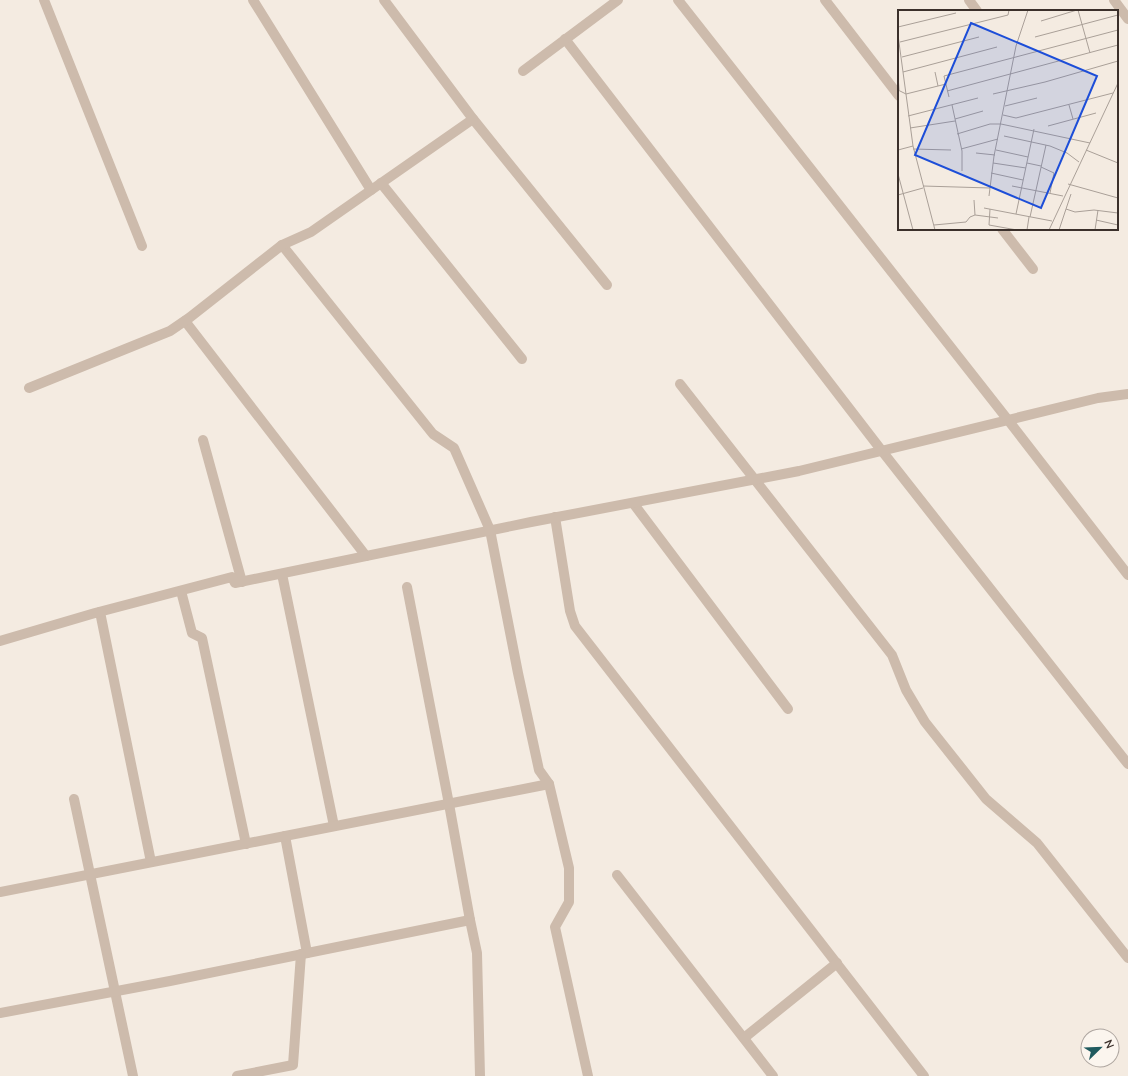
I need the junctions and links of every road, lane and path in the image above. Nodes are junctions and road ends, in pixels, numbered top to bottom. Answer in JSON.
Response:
{"nodes":[{"id":1,"x":44,"y":0,"type":"edge"},
{"id":2,"x":253,"y":0,"type":"edge"},
{"id":3,"x":384,"y":0,"type":"edge"},
{"id":4,"x":618,"y":0,"type":"edge"},
{"id":5,"x":678,"y":0,"type":"edge"},
{"id":6,"x":825,"y":0,"type":"edge"},
{"id":7,"x":969,"y":0,"type":"edge"},
{"id":8,"x":1114,"y":0,"type":"edge"},
{"id":9,"x":604,"y":4,"type":"edge"},
{"id":10,"x":976,"y":10,"type":"edge"},
{"id":11,"x":1128,"y":19,"type":"edge"},
{"id":12,"x":565,"y":39,"type":"junction"},
{"id":13,"x":523,"y":72,"type":"dead end"},
{"id":14,"x":898,"y":95,"type":"edge"},
{"id":15,"x":473,"y":119,"type":"junction"},
{"id":16,"x":381,"y":183,"type":"junction"},
{"id":17,"x":371,"y":190,"type":"junction"},
{"id":18,"x":1003,"y":230,"type":"edge"},
{"id":19,"x":282,"y":245,"type":"junction"},
{"id":20,"x":142,"y":246,"type":"dead end"},
{"id":21,"x":1033,"y":270,"type":"dead end"},
{"id":22,"x":607,"y":285,"type":"dead end"},
{"id":23,"x":185,"y":321,"type":"junction"},
{"id":24,"x":522,"y":359,"type":"dead end"},
{"id":25,"x":680,"y":384,"type":"dead end"},
{"id":26,"x":29,"y":388,"type":"dead end"},
{"id":27,"x":1128,"y":394,"type":"edge"},
{"id":28,"x":1008,"y":420,"type":"junction"},
{"id":29,"x":204,"y":440,"type":"dead end"},
{"id":30,"x":882,"y":451,"type":"junction"},
{"id":31,"x":755,"y":479,"type":"junction"},
{"id":32,"x":633,"y":503,"type":"junction"},
{"id":33,"x":555,"y":518,"type":"junction"},
{"id":34,"x":490,"y":530,"type":"junction"},
{"id":35,"x":366,"y":556,"type":"junction"},
{"id":36,"x":282,"y":574,"type":"junction"},
{"id":37,"x":1128,"y":575,"type":"edge"},
{"id":38,"x":242,"y":582,"type":"junction"},
{"id":39,"x":407,"y":587,"type":"dead end"},
{"id":40,"x":181,"y":591,"type":"junction"},
{"id":41,"x":100,"y":612,"type":"junction"},
{"id":42,"x":0,"y":641,"type":"edge"},
{"id":43,"x":788,"y":710,"type":"dead end"},
{"id":44,"x":1128,"y":764,"type":"edge"},
{"id":45,"x":549,"y":784,"type":"junction"},
{"id":46,"x":74,"y":799,"type":"dead end"},
{"id":47,"x":449,"y":804,"type":"junction"},
{"id":48,"x":334,"y":826,"type":"junction"},
{"id":49,"x":285,"y":836,"type":"junction"},
{"id":50,"x":246,"y":844,"type":"junction"},
{"id":51,"x":151,"y":862,"type":"junction"},
{"id":52,"x":90,"y":874,"type":"junction"},
{"id":53,"x":618,"y":875,"type":"dead end"},
{"id":54,"x":0,"y":892,"type":"edge"},
{"id":55,"x":470,"y":920,"type":"junction"},
{"id":56,"x":304,"y":954,"type":"junction"},
{"id":57,"x":1128,"y":958,"type":"edge"},
{"id":58,"x":837,"y":963,"type":"junction"},
{"id":59,"x":116,"y":992,"type":"junction"},
{"id":60,"x":0,"y":1014,"type":"edge"},
{"id":61,"x":744,"y":1038,"type":"junction"},
{"id":62,"x":133,"y":1076,"type":"edge"},
{"id":63,"x":237,"y":1076,"type":"edge"},
{"id":64,"x":480,"y":1076,"type":"edge"},
{"id":65,"x":588,"y":1076,"type":"edge"},
{"id":66,"x":773,"y":1076,"type":"edge"},
{"id":67,"x":924,"y":1076,"type":"edge"}],
"edges":[{"from":1,"to":20,"type":"street"},
{"from":2,"to":17,"type":"street"},
{"from":3,"to":15,"type":"street"},
{"from":4,"to":9,"type":"street"},
{"from":5,"to":28,"type":"street"},
{"from":6,"to":14,"type":"street"},
{"from":7,"to":10,"type":"street"},
{"from":8,"to":11,"type":"street"},
{"from":9,"to":12,"type":"street"},
{"from":12,"to":13,"type":"street"},
{"from":12,"to":30,"type":"street"},
{"from":15,"to":16,"type":"street"},
{"from":15,"to":22,"type":"street"},
{"from":16,"to":17,"type":"street"},
{"from":16,"to":24,"type":"street"},
{"from":17,"to":19,"type":"street"},
{"from":18,"to":21,"type":"street"},
{"from":19,"to":23,"type":"street"},
{"from":19,"to":34,"type":"street"},
{"from":23,"to":26,"type":"street"},
{"from":23,"to":35,"type":"street"},
{"from":25,"to":31,"type":"street"},
{"from":27,"to":28,"type":"street"},
{"from":28,"to":30,"type":"street"},
{"from":28,"to":37,"type":"street"},
{"from":29,"to":38,"type":"street"},
{"from":30,"to":31,"type":"street"},
{"from":30,"to":44,"type":"street"},
{"from":31,"to":32,"type":"street"},
{"from":31,"to":57,"type":"street"},
{"from":32,"to":33,"type":"street"},
{"from":32,"to":43,"type":"street"},
{"from":33,"to":34,"type":"street"},
{"from":33,"to":58,"type":"street"},
{"from":34,"to":35,"type":"street"},
{"from":34,"to":45,"type":"street"},
{"from":35,"to":36,"type":"street"},
{"from":36,"to":38,"type":"street"},
{"from":36,"to":48,"type":"street"},
{"from":38,"to":40,"type":"street"},
{"from":39,"to":47,"type":"street"},
{"from":40,"to":41,"type":"street"},
{"from":40,"to":50,"type":"street"},
{"from":41,"to":42,"type":"street"},
{"from":41,"to":51,"type":"street"},
{"from":45,"to":47,"type":"street"},
{"from":45,"to":65,"type":"street"},
{"from":46,"to":52,"type":"street"},
{"from":47,"to":48,"type":"street"},
{"from":47,"to":55,"type":"street"},
{"from":48,"to":49,"type":"street"},
{"from":49,"to":50,"type":"street"},
{"from":49,"to":56,"type":"street"},
{"from":50,"to":51,"type":"street"},
{"from":51,"to":52,"type":"street"},
{"from":52,"to":54,"type":"street"},
{"from":52,"to":59,"type":"street"},
{"from":53,"to":61,"type":"street"},
{"from":55,"to":56,"type":"street"},
{"from":55,"to":64,"type":"street"},
{"from":56,"to":59,"type":"street"},
{"from":56,"to":63,"type":"street"},
{"from":58,"to":61,"type":"street"},
{"from":58,"to":67,"type":"street"},
{"from":59,"to":60,"type":"street"},
{"from":59,"to":62,"type":"street"},
{"from":61,"to":66,"type":"street"}]}
